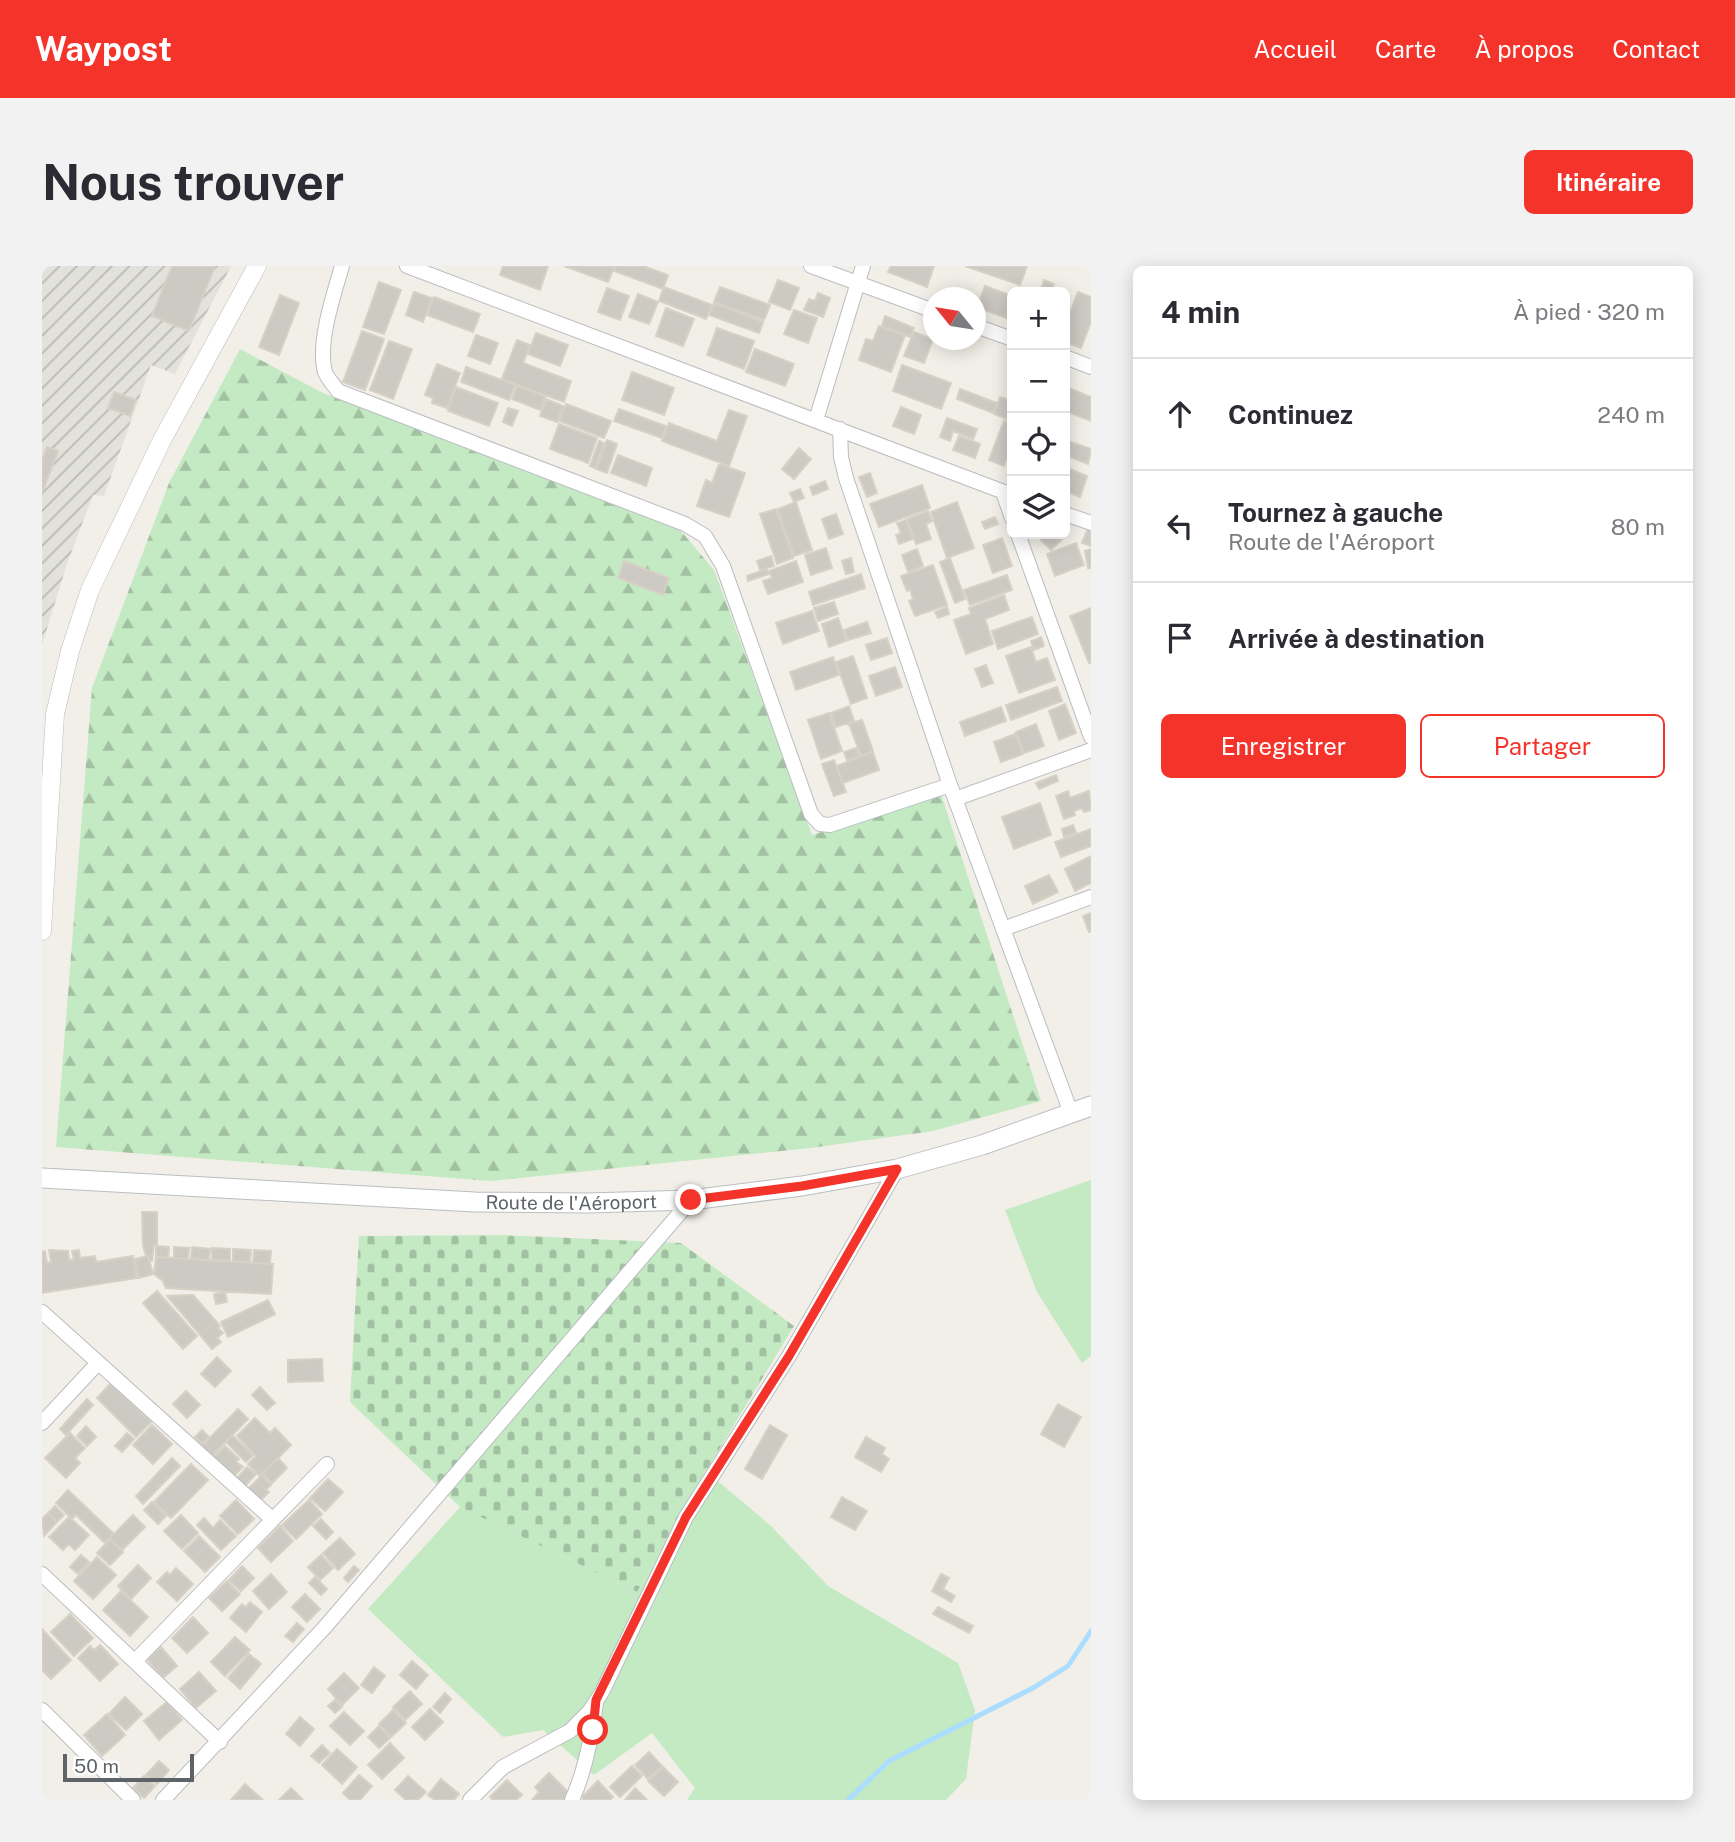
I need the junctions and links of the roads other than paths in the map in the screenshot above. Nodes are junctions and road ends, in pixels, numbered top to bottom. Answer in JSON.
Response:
{"nodes":[{"id":1,"x":257,"y":266,"type":"edge"},
{"id":2,"x":342,"y":266,"type":"edge"},
{"id":3,"x":407,"y":266,"type":"edge"},
{"id":4,"x":811,"y":266,"type":"edge"},
{"id":5,"x":863,"y":266,"type":"edge"},
{"id":6,"x":857,"y":283,"type":"junction"},
{"id":7,"x":923,"y":307,"type":"edge"},
{"id":8,"x":986,"y":330,"type":"edge"},
{"id":9,"x":1007,"y":337,"type":"edge"},
{"id":10,"x":1070,"y":360,"type":"edge"},
{"id":11,"x":1091,"y":367,"type":"edge"},
{"id":12,"x":816,"y":419,"type":"junction"},
{"id":13,"x":840,"y":429,"type":"junction"},
{"id":14,"x":1007,"y":494,"type":"edge"},
{"id":15,"x":1070,"y":516,"type":"edge"},
{"id":16,"x":1091,"y":523,"type":"edge"},
{"id":17,"x":1020,"y":539,"type":"edge"},
{"id":18,"x":1091,"y":737,"type":"edge"},
{"id":19,"x":1091,"y":750,"type":"edge"},
{"id":20,"x":952,"y":792,"type":"junction"},
{"id":21,"x":1091,"y":897,"type":"edge"},
{"id":22,"x":1003,"y":929,"type":"junction"},
{"id":23,"x":42,"y":930,"type":"edge"},
{"id":24,"x":1091,"y":1106,"type":"edge"},
{"id":25,"x":1071,"y":1113,"type":"junction"},
{"id":26,"x":897,"y":1169,"type":"junction"},
{"id":27,"x":42,"y":1178,"type":"edge"},
{"id":28,"x":691,"y":1200,"type":"junction"},
{"id":29,"x":42,"y":1312,"type":"edge"},
{"id":30,"x":97,"y":1364,"type":"junction"},
{"id":31,"x":42,"y":1423,"type":"edge"},
{"id":32,"x":327,"y":1464,"type":"dead end"},
{"id":33,"x":272,"y":1519,"type":"junction"},
{"id":34,"x":42,"y":1574,"type":"edge"},
{"id":35,"x":135,"y":1661,"type":"junction"},
{"id":36,"x":596,"y":1700,"type":"junction"},
{"id":37,"x":42,"y":1710,"type":"edge"},
{"id":38,"x":220,"y":1742,"type":"junction"},
{"id":39,"x":133,"y":1800,"type":"edge"},
{"id":40,"x":163,"y":1800,"type":"edge"},
{"id":41,"x":470,"y":1800,"type":"edge"},
{"id":42,"x":572,"y":1800,"type":"edge"}],
"edges":[{"from":1,"to":23,"type":"street"},
{"from":2,"to":20,"type":"street"},
{"from":3,"to":12,"type":"street"},
{"from":4,"to":6,"type":"street"},
{"from":5,"to":6,"type":"street"},
{"from":6,"to":7,"type":"street"},
{"from":6,"to":12,"type":"street"},
{"from":8,"to":9,"type":"street"},
{"from":10,"to":11,"type":"street"},
{"from":12,"to":13,"type":"street"},
{"from":13,"to":14,"type":"street"},
{"from":13,"to":20,"type":"street"},
{"from":15,"to":16,"type":"street"},
{"from":17,"to":18,"type":"street"},
{"from":19,"to":20,"type":"street"},
{"from":20,"to":22,"type":"street"},
{"from":21,"to":22,"type":"street"},
{"from":22,"to":25,"type":"street"},
{"from":24,"to":25,"type":"main road","name":"Route de l'Aéroport"},
{"from":25,"to":26,"type":"main road","name":"Route de l'Aéroport"},
{"from":26,"to":28,"type":"main road","name":"Route de l'Aéroport"},
{"from":26,"to":36,"type":"street"},
{"from":27,"to":28,"type":"main road","name":"Route de l'Aéroport"},
{"from":28,"to":38,"type":"street"},
{"from":29,"to":30,"type":"street"},
{"from":30,"to":31,"type":"street"},
{"from":30,"to":33,"type":"street"},
{"from":32,"to":33,"type":"street"},
{"from":33,"to":35,"type":"street"},
{"from":34,"to":35,"type":"street"},
{"from":35,"to":38,"type":"street"},
{"from":36,"to":41,"type":"street"},
{"from":36,"to":42,"type":"street"},
{"from":37,"to":39,"type":"street"},
{"from":38,"to":40,"type":"street"}]}
